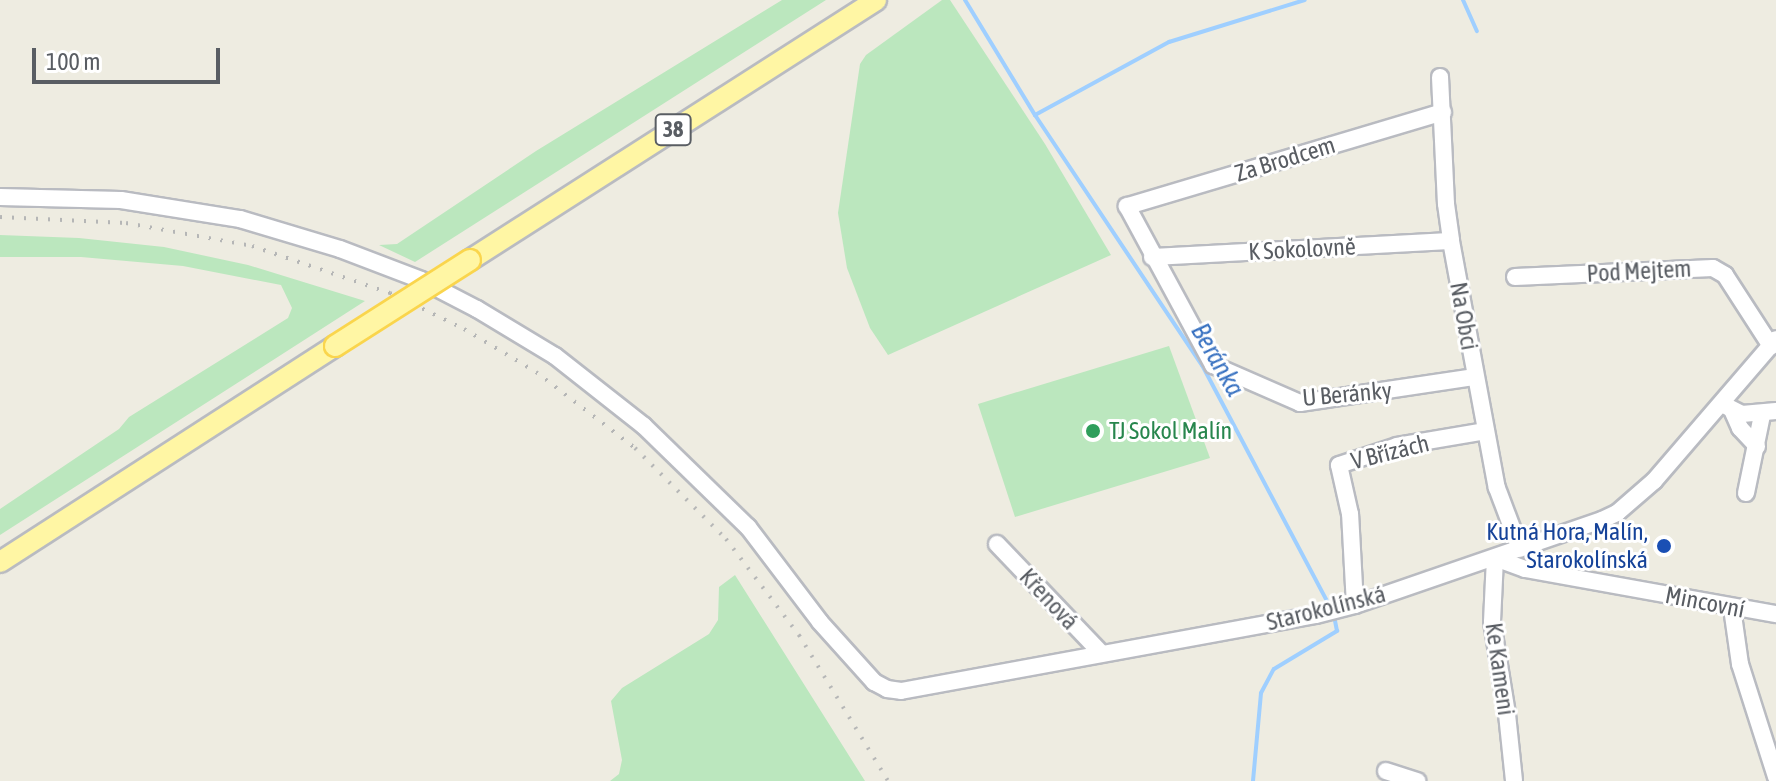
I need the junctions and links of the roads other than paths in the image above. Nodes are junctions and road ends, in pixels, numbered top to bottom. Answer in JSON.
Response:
{"nodes":[{"id":1,"x":876,"y":0,"type":"edge"},
{"id":2,"x":1440,"y":77,"type":"dead end"},
{"id":3,"x":1443,"y":112,"type":"junction"},
{"id":4,"x":0,"y":197,"type":"edge"},
{"id":5,"x":1127,"y":206,"type":"joint"},
{"id":6,"x":1451,"y":241,"type":"junction"},
{"id":7,"x":1152,"y":257,"type":"junction"},
{"id":8,"x":1515,"y":277,"type":"dead end"},
{"id":9,"x":1773,"y":342,"type":"edge"},
{"id":10,"x":1475,"y":377,"type":"junction"},
{"id":11,"x":1727,"y":407,"type":"junction"},
{"id":12,"x":1769,"y":413,"type":"edge"},
{"id":13,"x":1486,"y":431,"type":"junction"},
{"id":14,"x":1757,"y":446,"type":"junction"},
{"id":15,"x":1746,"y":493,"type":"dead end"},
{"id":16,"x":997,"y":544,"type":"dead end"},
{"id":17,"x":1520,"y":549,"type":"junction"},
{"id":18,"x":1495,"y":558,"type":"junction"},
{"id":19,"x":0,"y":562,"type":"edge"},
{"id":20,"x":1732,"y":608,"type":"junction"},
{"id":21,"x":1339,"y":609,"type":"junction"},
{"id":22,"x":1776,"y":614,"type":"edge"},
{"id":23,"x":1101,"y":653,"type":"junction"},
{"id":24,"x":1776,"y":777,"type":"edge"},
{"id":25,"x":1389,"y":781,"type":"edge"},
{"id":26,"x":1417,"y":781,"type":"edge"},
{"id":27,"x":1514,"y":781,"type":"edge"}],
"edges":[{"from":1,"to":19,"type":"main road","number":"38","bridge":true},
{"from":2,"to":3,"type":"street","name":"Na Obci"},
{"from":3,"to":5,"type":"street","name":"Za Brodcem"},
{"from":3,"to":6,"type":"street","name":"Na Obci"},
{"from":4,"to":23,"type":"street","name":"Starokolínská"},
{"from":5,"to":7,"type":"street","name":"U Beránky"},
{"from":6,"to":7,"type":"street","name":"K Sokolovně"},
{"from":6,"to":10,"type":"street","name":"Na Obci"},
{"from":7,"to":10,"type":"street","name":"U Beránky"},
{"from":8,"to":9,"type":"street","name":"Pod Mejtem"},
{"from":9,"to":11,"type":"street","name":"Starokolínská"},
{"from":10,"to":13,"type":"street","name":"Na Obci"},
{"from":11,"to":12,"type":"street"},
{"from":11,"to":14,"type":"street"},
{"from":11,"to":17,"type":"street","name":"Starokolínská"},
{"from":12,"to":14,"type":"street"},
{"from":13,"to":17,"type":"street","name":"Na Obci"},
{"from":13,"to":21,"type":"street","name":"V Břízách"},
{"from":14,"to":15,"type":"street"},
{"from":16,"to":23,"type":"street","name":"Křenová"},
{"from":17,"to":18,"type":"street","name":"Starokolínská"},
{"from":18,"to":20,"type":"street","name":"Mincovní"},
{"from":18,"to":21,"type":"street","name":"Starokolínská"},
{"from":18,"to":27,"type":"street","name":"Ke Kameni"},
{"from":20,"to":22,"type":"street","name":"Mincovní"},
{"from":20,"to":24,"type":"street"},
{"from":21,"to":23,"type":"street","name":"Starokolínská"},
{"from":25,"to":26,"type":"street"}]}
